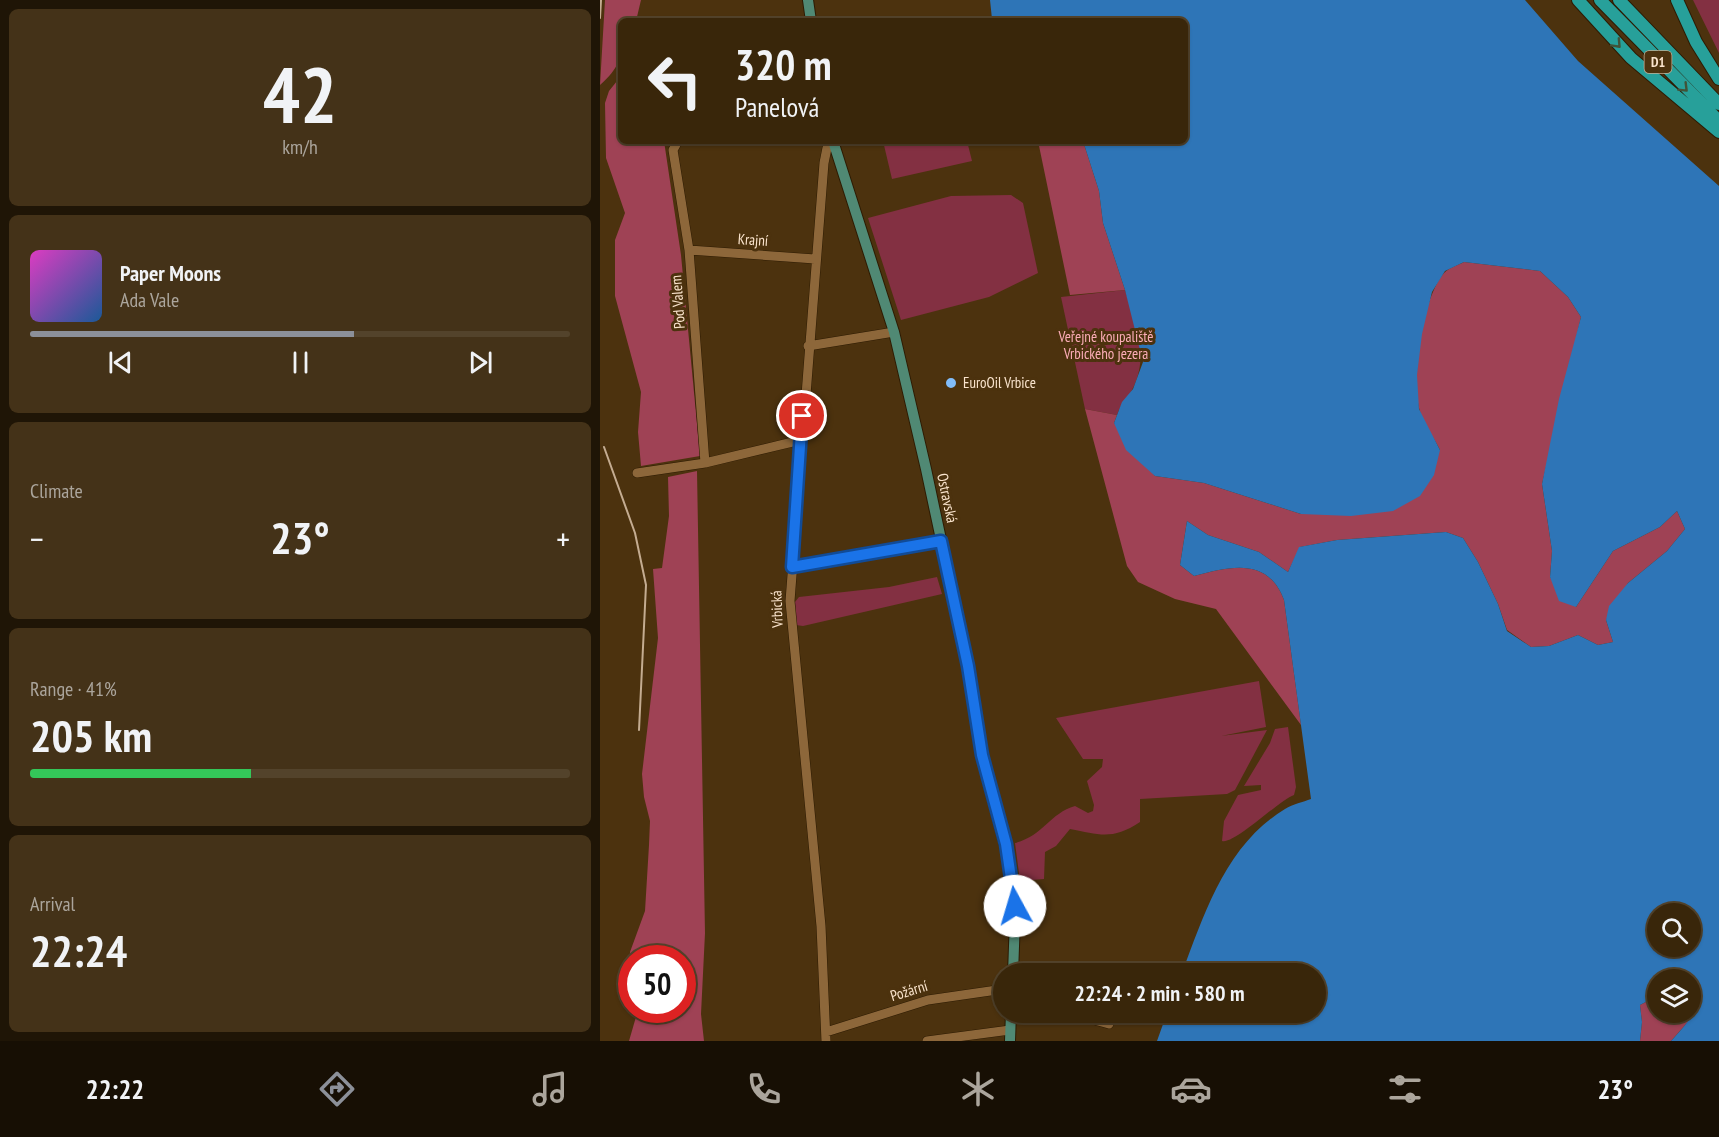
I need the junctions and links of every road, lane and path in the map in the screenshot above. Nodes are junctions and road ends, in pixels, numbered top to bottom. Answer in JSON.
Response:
{"nodes":[{"id":1,"x":808,"y":0,"type":"edge"},
{"id":2,"x":1578,"y":0,"type":"edge"},
{"id":3,"x":1600,"y":0,"type":"edge"},
{"id":4,"x":1619,"y":0,"type":"edge"},
{"id":5,"x":1677,"y":0,"type":"edge"},
{"id":6,"x":811,"y":18,"type":"edge"},
{"id":7,"x":1719,"y":79,"type":"edge"},
{"id":8,"x":1719,"y":104,"type":"edge"},
{"id":9,"x":1719,"y":121,"type":"edge"},
{"id":10,"x":1719,"y":132,"type":"edge"},
{"id":11,"x":676,"y":144,"type":"edge"},
{"id":12,"x":829,"y":144,"type":"edge"},
{"id":13,"x":689,"y":250,"type":"junction"},
{"id":14,"x":815,"y":259,"type":"junction"},
{"id":15,"x":894,"y":332,"type":"junction"},
{"id":16,"x":808,"y":345,"type":"junction"},
{"id":17,"x":801,"y":440,"type":"junction"},
{"id":18,"x":705,"y":463,"type":"junction"},
{"id":19,"x":637,"y":473,"type":"dead end"},
{"id":20,"x":941,"y":541,"type":"junction"},
{"id":21,"x":792,"y":567,"type":"junction"},
{"id":22,"x":1013,"y":963,"type":"edge"},
{"id":23,"x":993,"y":991,"type":"edge"},
{"id":24,"x":1105,"y":1023,"type":"edge"},
{"id":25,"x":1109,"y":1024,"type":"dead end"},
{"id":26,"x":1010,"y":1035,"type":"edge"},
{"id":27,"x":826,"y":1037,"type":"edge"},
{"id":28,"x":927,"y":1041,"type":"edge"}],
"edges":[{"from":1,"to":6,"type":"main road"},
{"from":2,"to":10,"type":"highway","one_way":true},
{"from":3,"to":9,"type":"highway","number":"D1","one_way":true},
{"from":4,"to":8,"type":"highway","number":"D1"},
{"from":5,"to":7,"type":"highway"},
{"from":11,"to":13,"type":"street","name":"Pod Valem"},
{"from":12,"to":14,"type":"street","name":"Vrbická"},
{"from":12,"to":15,"type":"main road","name":"Ostravská"},
{"from":13,"to":14,"type":"street","name":"Krajní"},
{"from":13,"to":18,"type":"street","name":"Pod Valem"},
{"from":14,"to":16,"type":"street","name":"Vrbická"},
{"from":15,"to":16,"type":"street"},
{"from":15,"to":20,"type":"main road","name":"Ostravská"},
{"from":16,"to":17,"type":"street","name":"Vrbická"},
{"from":17,"to":18,"type":"street"},
{"from":17,"to":21,"type":"street","name":"Vrbická"},
{"from":18,"to":19,"type":"street"},
{"from":20,"to":21,"type":"street"},
{"from":20,"to":22,"type":"main road","name":"Ostravská"},
{"from":21,"to":27,"type":"street","name":"Vrbická"},
{"from":23,"to":27,"type":"street","name":"Požární"},
{"from":24,"to":25,"type":"street"},
{"from":26,"to":28,"type":"street"}]}
